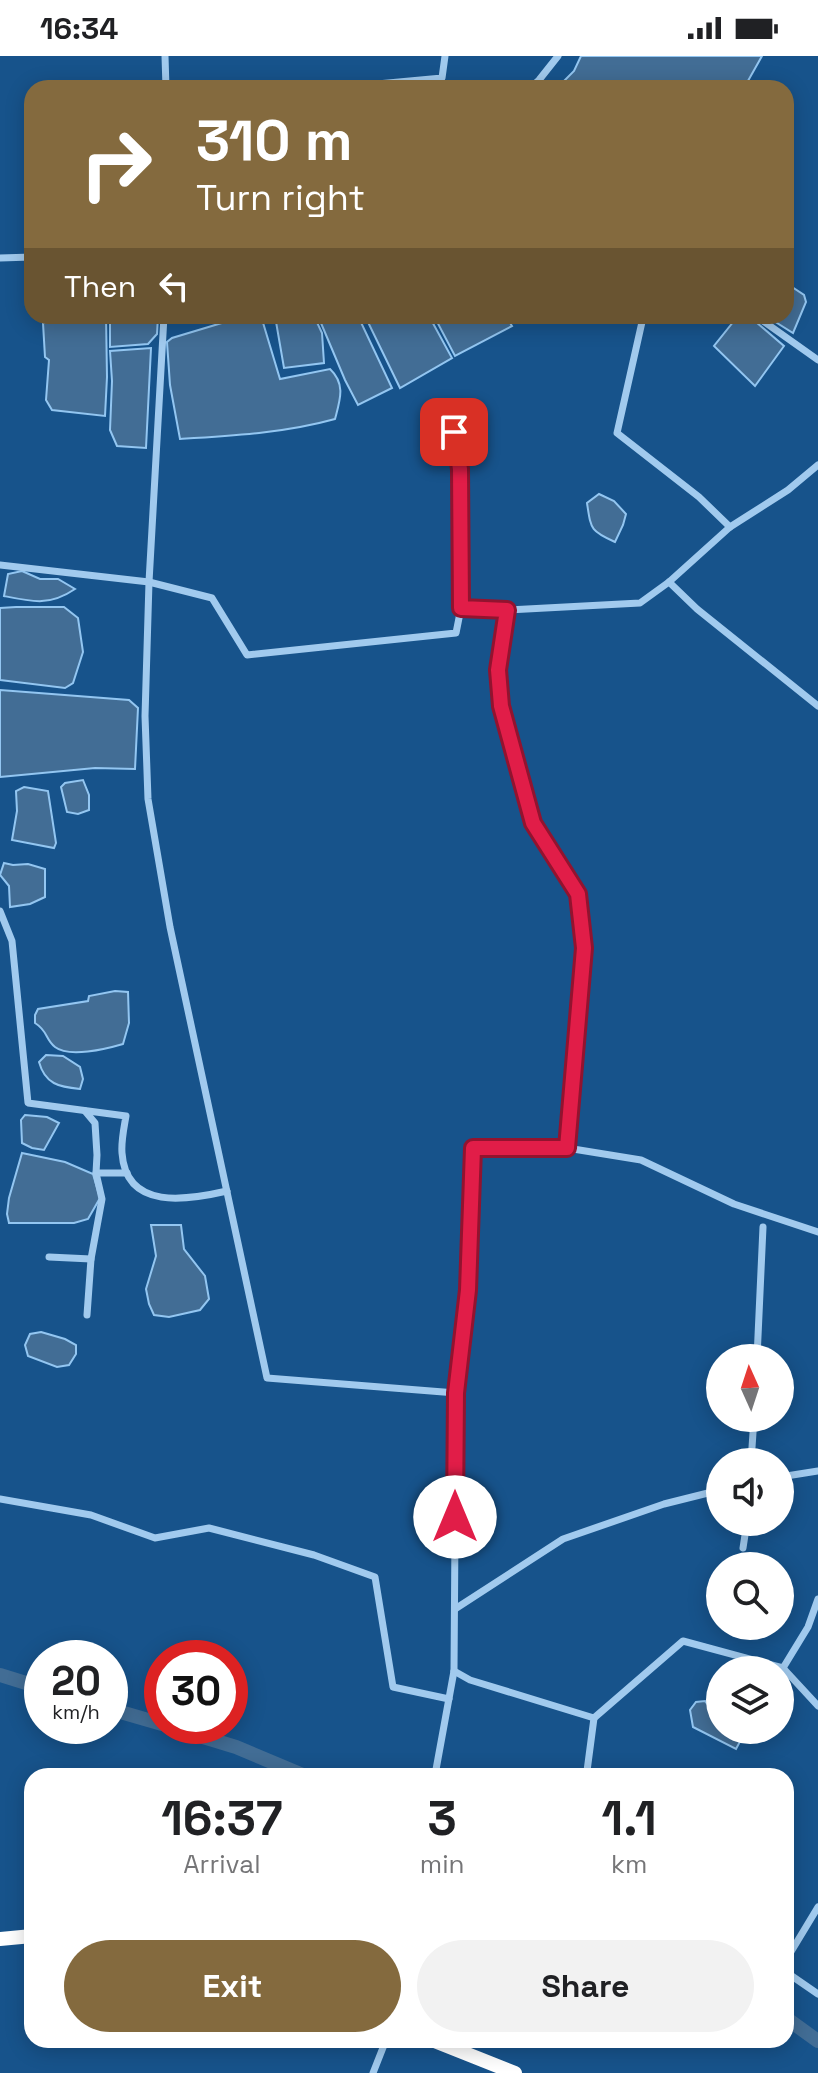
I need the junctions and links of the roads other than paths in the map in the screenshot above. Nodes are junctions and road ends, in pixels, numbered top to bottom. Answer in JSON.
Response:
{"nodes":[{"id":1,"x":165,"y":56,"type":"edge"},
{"id":2,"x":445,"y":56,"type":"edge"},
{"id":3,"x":558,"y":56,"type":"edge"},
{"id":4,"x":166,"y":80,"type":"edge"},
{"id":5,"x":420,"y":80,"type":"edge"},
{"id":6,"x":539,"y":80,"type":"edge"},
{"id":7,"x":24,"y":257,"type":"edge"},
{"id":8,"x":0,"y":258,"type":"edge"},
{"id":9,"x":164,"y":324,"type":"edge"},
{"id":10,"x":642,"y":324,"type":"edge"},
{"id":11,"x":767,"y":324,"type":"edge"},
{"id":12,"x":818,"y":360,"type":"edge"},
{"id":13,"x":440,"y":404,"type":"dead end"},
{"id":14,"x":818,"y":465,"type":"edge"},
{"id":15,"x":730,"y":527,"type":"junction"},
{"id":16,"x":0,"y":565,"type":"edge"},
{"id":17,"x":149,"y":582,"type":"junction"},
{"id":18,"x":669,"y":582,"type":"junction"},
{"id":19,"x":461,"y":608,"type":"junction"},
{"id":20,"x":507,"y":610,"type":"junction"},
{"id":21,"x":818,"y":706,"type":"edge"},
{"id":22,"x":0,"y":911,"type":"edge"},
{"id":23,"x":85,"y":1111,"type":"junction"},
{"id":24,"x":567,"y":1148,"type":"junction"},
{"id":25,"x":96,"y":1173,"type":"junction"},
{"id":26,"x":127,"y":1173,"type":"junction"},
{"id":27,"x":227,"y":1191,"type":"junction"},
{"id":28,"x":763,"y":1227,"type":"dead end"},
{"id":29,"x":818,"y":1232,"type":"edge"},
{"id":30,"x":49,"y":1257,"type":"dead end"},
{"id":31,"x":91,"y":1259,"type":"junction"},
{"id":32,"x":87,"y":1315,"type":"dead end"},
{"id":33,"x":758,"y":1344,"type":"edge"},
{"id":34,"x":456,"y":1393,"type":"junction"},
{"id":35,"x":818,"y":1471,"type":"edge"},
{"id":36,"x":794,"y":1475,"type":"edge"},
{"id":37,"x":706,"y":1494,"type":"edge"},
{"id":38,"x":0,"y":1499,"type":"edge"},
{"id":39,"x":745,"y":1536,"type":"edge"},
{"id":40,"x":743,"y":1548,"type":"dead end"},
{"id":41,"x":818,"y":1599,"type":"edge"},
{"id":42,"x":455,"y":1609,"type":"junction"},
{"id":43,"x":739,"y":1656,"type":"edge"},
{"id":44,"x":790,"y":1656,"type":"edge"},
{"id":45,"x":454,"y":1671,"type":"junction"},
{"id":46,"x":794,"y":1680,"type":"edge"},
{"id":47,"x":449,"y":1699,"type":"junction"},
{"id":48,"x":818,"y":1706,"type":"edge"},
{"id":49,"x":594,"y":1718,"type":"junction"},
{"id":50,"x":436,"y":1768,"type":"edge"},
{"id":51,"x":587,"y":1768,"type":"edge"},
{"id":52,"x":818,"y":1907,"type":"edge"},
{"id":53,"x":24,"y":1937,"type":"edge"},
{"id":54,"x":0,"y":1939,"type":"edge"},
{"id":55,"x":794,"y":1947,"type":"edge"},
{"id":56,"x":794,"y":1978,"type":"edge"},
{"id":57,"x":818,"y":1994,"type":"edge"},
{"id":58,"x":383,"y":2048,"type":"edge"},
{"id":59,"x":452,"y":2048,"type":"edge"},
{"id":60,"x":373,"y":2073,"type":"edge"},
{"id":61,"x":515,"y":2073,"type":"edge"}],
"edges":[{"from":1,"to":4,"type":"street"},
{"from":2,"to":5,"type":"street"},
{"from":3,"to":6,"type":"street"},
{"from":7,"to":8,"type":"street"},
{"from":9,"to":17,"type":"street"},
{"from":10,"to":15,"type":"street"},
{"from":11,"to":12,"type":"street"},
{"from":13,"to":19,"type":"street"},
{"from":14,"to":15,"type":"street"},
{"from":15,"to":18,"type":"street"},
{"from":16,"to":17,"type":"street"},
{"from":17,"to":19,"type":"street"},
{"from":17,"to":27,"type":"street"},
{"from":18,"to":20,"type":"street"},
{"from":18,"to":21,"type":"street"},
{"from":19,"to":20,"type":"street"},
{"from":20,"to":24,"type":"street"},
{"from":22,"to":23,"type":"street"},
{"from":23,"to":25,"type":"street"},
{"from":23,"to":26,"type":"street"},
{"from":24,"to":29,"type":"street"},
{"from":24,"to":34,"type":"street"},
{"from":25,"to":26,"type":"street"},
{"from":25,"to":31,"type":"street"},
{"from":26,"to":27,"type":"street"},
{"from":27,"to":34,"type":"street"},
{"from":28,"to":33,"type":"street"},
{"from":30,"to":31,"type":"street"},
{"from":31,"to":32,"type":"street"},
{"from":34,"to":42,"type":"street"},
{"from":35,"to":36,"type":"street"},
{"from":37,"to":42,"type":"street"},
{"from":38,"to":47,"type":"street"},
{"from":39,"to":40,"type":"street"},
{"from":41,"to":44,"type":"street"},
{"from":42,"to":45,"type":"street"},
{"from":43,"to":49,"type":"street"},
{"from":45,"to":47,"type":"street"},
{"from":45,"to":49,"type":"street"},
{"from":46,"to":48,"type":"street"},
{"from":47,"to":50,"type":"street"},
{"from":49,"to":51,"type":"street"},
{"from":52,"to":55,"type":"street"},
{"from":53,"to":54,"type":"highway"},
{"from":56,"to":57,"type":"street"},
{"from":58,"to":60,"type":"street"},
{"from":59,"to":61,"type":"highway"}]}
